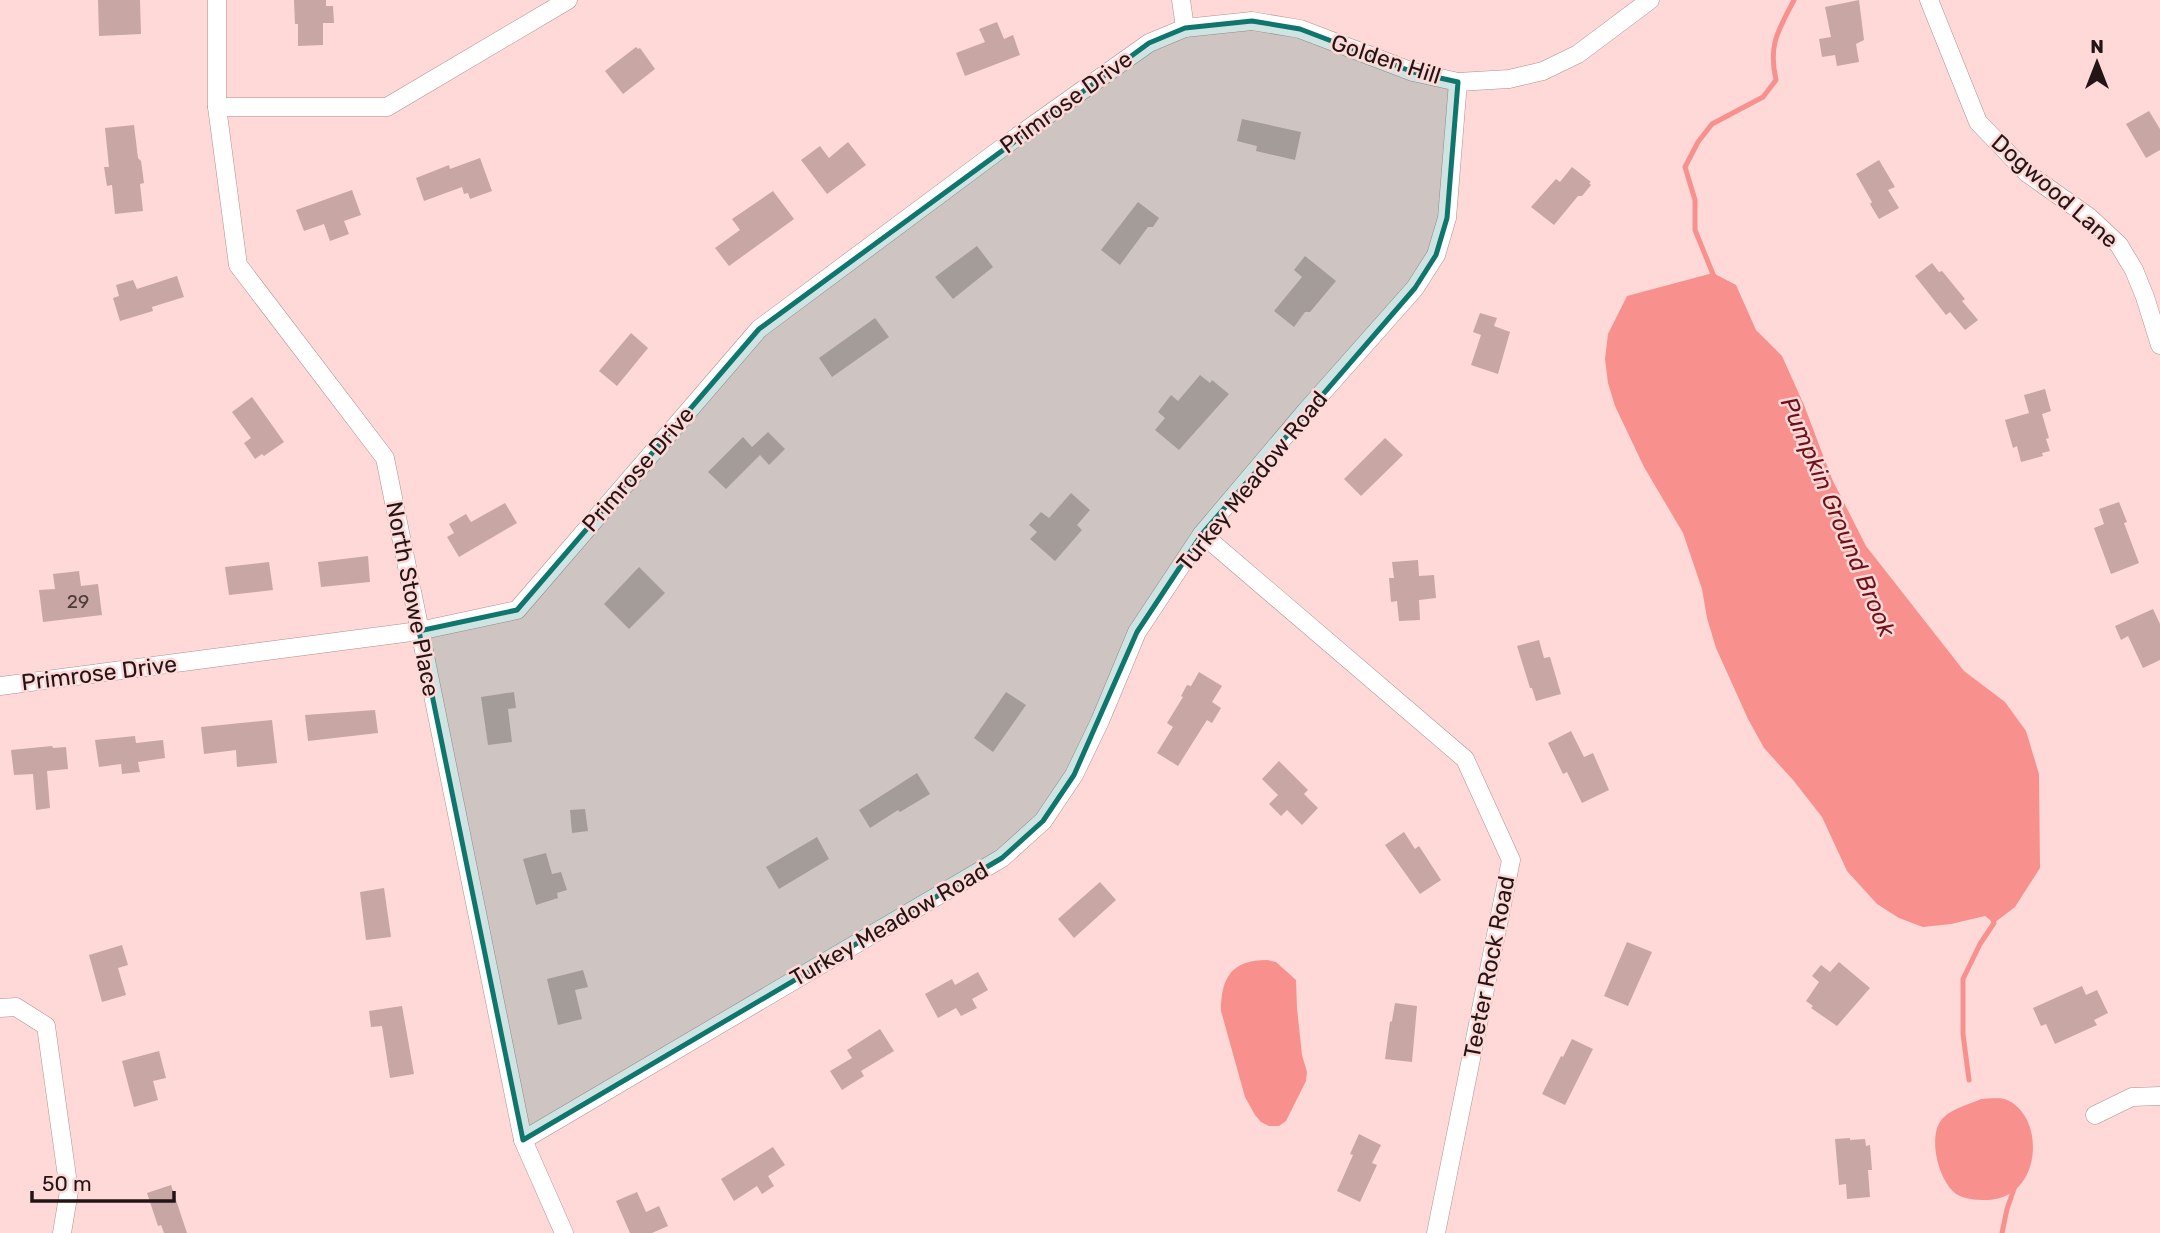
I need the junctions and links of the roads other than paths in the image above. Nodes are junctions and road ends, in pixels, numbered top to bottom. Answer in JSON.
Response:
{"nodes":[{"id":1,"x":217,"y":0,"type":"edge"},
{"id":2,"x":568,"y":0,"type":"edge"},
{"id":3,"x":1181,"y":0,"type":"edge"},
{"id":4,"x":1650,"y":0,"type":"edge"},
{"id":5,"x":1929,"y":0,"type":"edge"},
{"id":6,"x":1185,"y":28,"type":"junction"},
{"id":7,"x":1458,"y":82,"type":"junction"},
{"id":8,"x":217,"y":107,"type":"junction"},
{"id":9,"x":2160,"y":345,"type":"edge"},
{"id":10,"x":1202,"y":534,"type":"junction"},
{"id":11,"x":419,"y":631,"type":"junction"},
{"id":12,"x":0,"y":686,"type":"edge"},
{"id":13,"x":0,"y":1008,"type":"edge"},
{"id":14,"x":2160,"y":1096,"type":"edge"},
{"id":15,"x":2095,"y":1115,"type":"dead end"},
{"id":16,"x":523,"y":1140,"type":"junction"},
{"id":17,"x":62,"y":1233,"type":"edge"},
{"id":18,"x":564,"y":1233,"type":"edge"},
{"id":19,"x":1436,"y":1233,"type":"edge"}],
"edges":[{"from":1,"to":8,"type":"street","name":"North Stowe Place"},
{"from":2,"to":8,"type":"street"},
{"from":3,"to":6,"type":"street"},
{"from":4,"to":7,"type":"street","name":"Golden Hill"},
{"from":5,"to":9,"type":"street","name":"Dogwood Lane"},
{"from":6,"to":7,"type":"street","name":"Golden Hill"},
{"from":6,"to":11,"type":"street","name":"Primrose Drive"},
{"from":7,"to":10,"type":"street","name":"Turkey Meadow Road"},
{"from":8,"to":11,"type":"street","name":"North Stowe Place"},
{"from":10,"to":16,"type":"street","name":"Turkey Meadow Road"},
{"from":10,"to":19,"type":"street","name":"Teeter Rock Road"},
{"from":11,"to":12,"type":"street","name":"Primrose Drive"},
{"from":11,"to":16,"type":"street","name":"North Stowe Place"},
{"from":13,"to":17,"type":"street"},
{"from":14,"to":15,"type":"street"},
{"from":16,"to":18,"type":"street","name":"North Stowe Place"}]}
